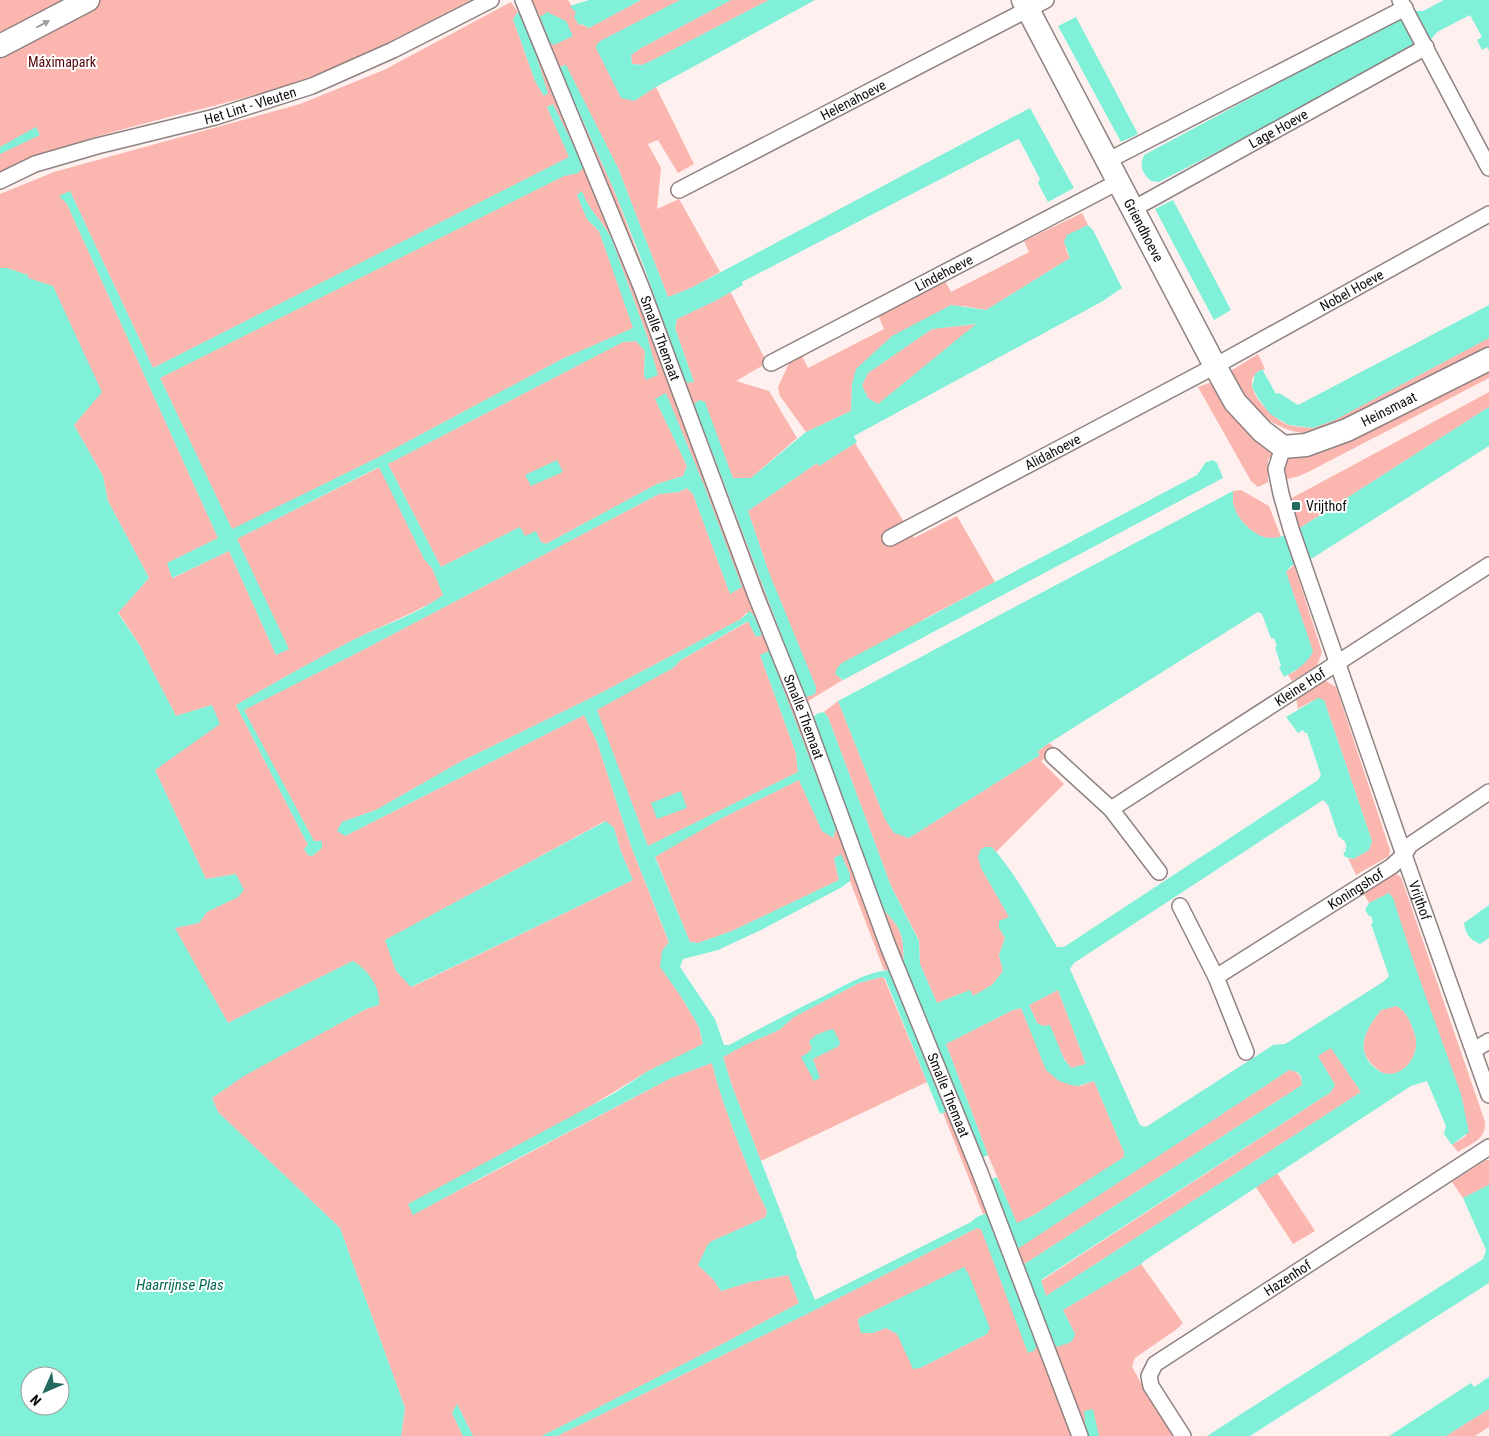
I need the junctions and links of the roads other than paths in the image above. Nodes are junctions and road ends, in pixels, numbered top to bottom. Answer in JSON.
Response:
{"nodes":[{"id":1,"x":88,"y":0,"type":"edge"},
{"id":2,"x":491,"y":0,"type":"edge"},
{"id":3,"x":523,"y":0,"type":"edge"},
{"id":4,"x":1032,"y":3,"type":"edge"},
{"id":5,"x":1404,"y":6,"type":"edge"},
{"id":6,"x":0,"y":46,"type":"edge"},
{"id":7,"x":1425,"y":46,"type":"junction"},
{"id":8,"x":1107,"y":161,"type":"junction"},
{"id":9,"x":1489,"y":168,"type":"edge"},
{"id":10,"x":0,"y":181,"type":"edge"},
{"id":11,"x":1118,"y":182,"type":"junction"},
{"id":12,"x":679,"y":190,"type":"dead end"},
{"id":13,"x":1133,"y":210,"type":"junction"},
{"id":14,"x":1489,"y":214,"type":"edge"},
{"id":15,"x":1489,"y":359,"type":"edge"},
{"id":16,"x":771,"y":363,"type":"dead end"},
{"id":17,"x":1214,"y":366,"type":"junction"},
{"id":18,"x":1283,"y":447,"type":"junction"},
{"id":19,"x":890,"y":538,"type":"dead end"},
{"id":20,"x":1489,"y":565,"type":"edge"},
{"id":21,"x":1337,"y":663,"type":"junction"},
{"id":22,"x":1053,"y":756,"type":"dead end"},
{"id":23,"x":1489,"y":792,"type":"edge"},
{"id":24,"x":1111,"y":809,"type":"junction"},
{"id":25,"x":1404,"y":856,"type":"junction"},
{"id":26,"x":1159,"y":872,"type":"dead end"},
{"id":27,"x":1180,"y":906,"type":"dead end"},
{"id":28,"x":1216,"y":977,"type":"junction"},
{"id":29,"x":1489,"y":1040,"type":"edge"},
{"id":30,"x":1474,"y":1050,"type":"junction"},
{"id":31,"x":1246,"y":1052,"type":"dead end"},
{"id":32,"x":1489,"y":1095,"type":"edge"},
{"id":33,"x":1489,"y":1147,"type":"edge"},
{"id":34,"x":1080,"y":1436,"type":"edge"},
{"id":35,"x":1183,"y":1436,"type":"edge"}],
"edges":[{"from":6,"to":1,"type":"street","one_way":true},
{"from":2,"to":10,"type":"street","name":"Het Lint - Vleuten"},
{"from":3,"to":34,"type":"street","name":"Smalle Themaat"},
{"from":4,"to":8,"type":"street","name":"Griendhoeve"},
{"from":4,"to":12,"type":"street","name":"Helenahoeve"},
{"from":5,"to":7,"type":"street"},
{"from":5,"to":8,"type":"street"},
{"from":7,"to":9,"type":"street"},
{"from":7,"to":13,"type":"street","name":"Lage Hoeve"},
{"from":8,"to":11,"type":"street","name":"Griendhoeve"},
{"from":11,"to":13,"type":"street","name":"Griendhoeve"},
{"from":11,"to":16,"type":"street","name":"Lindehoeve"},
{"from":13,"to":17,"type":"street","name":"Griendhoeve"},
{"from":14,"to":17,"type":"street","name":"Nobel Hoeve"},
{"from":15,"to":18,"type":"street","name":"Heinsmaat"},
{"from":17,"to":18,"type":"street","name":"Griendhoeve"},
{"from":17,"to":19,"type":"street","name":"Alidahoeve"},
{"from":18,"to":21,"type":"street","name":"Vrijthof"},
{"from":20,"to":21,"type":"street","name":"Kleine Hof"},
{"from":21,"to":24,"type":"street","name":"Kleine Hof"},
{"from":21,"to":25,"type":"street","name":"Vrijthof"},
{"from":22,"to":24,"type":"street"},
{"from":23,"to":25,"type":"street","name":"Koningshof"},
{"from":24,"to":26,"type":"street"},
{"from":25,"to":28,"type":"street","name":"Koningshof"},
{"from":25,"to":30,"type":"street","name":"Vrijthof"},
{"from":27,"to":28,"type":"street"},
{"from":28,"to":31,"type":"street"},
{"from":29,"to":30,"type":"street"},
{"from":30,"to":32,"type":"street","name":"Vrijthof"},
{"from":33,"to":35,"type":"street","name":"Hazenhof"}]}
